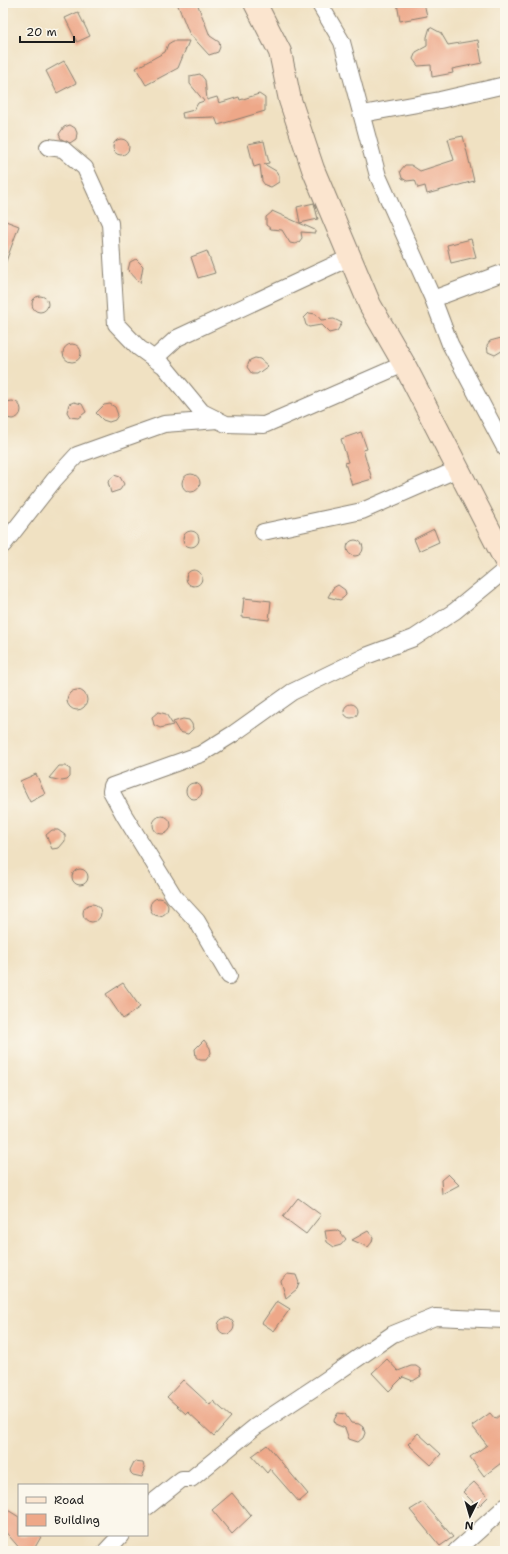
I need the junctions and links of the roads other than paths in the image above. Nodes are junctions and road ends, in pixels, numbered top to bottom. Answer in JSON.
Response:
{"nodes":[{"id":1,"x":255,"y":3,"type":"edge"},
{"id":2,"x":319,"y":3,"type":"edge"},
{"id":3,"x":505,"y":85,"type":"edge"},
{"id":4,"x":362,"y":114,"type":"junction"},
{"id":5,"x":48,"y":147,"type":"dead end"},
{"id":6,"x":350,"y":257,"type":"junction"},
{"id":7,"x":505,"y":272,"type":"edge"},
{"id":8,"x":434,"y":299,"type":"junction"},
{"id":9,"x":154,"y":359,"type":"junction"},
{"id":10,"x":404,"y":364,"type":"junction"},
{"id":11,"x":218,"y":420,"type":"junction"},
{"id":12,"x":505,"y":448,"type":"edge"},
{"id":13,"x":458,"y":469,"type":"junction"},
{"id":14,"x":263,"y":532,"type":"dead end"},
{"id":15,"x":3,"y":545,"type":"edge"},
{"id":16,"x":505,"y":560,"type":"edge"},
{"id":17,"x":505,"y":570,"type":"edge"},
{"id":18,"x":229,"y":976,"type":"dead end"},
{"id":19,"x":505,"y":1320,"type":"edge"},
{"id":20,"x":148,"y":1506,"type":"edge"},
{"id":21,"x":505,"y":1507,"type":"edge"},
{"id":22,"x":120,"y":1536,"type":"edge"},
{"id":23,"x":106,"y":1551,"type":"edge"},
{"id":24,"x":456,"y":1551,"type":"edge"}],
"edges":[{"from":1,"to":6,"type":"street"},
{"from":2,"to":4,"type":"street"},
{"from":3,"to":4,"type":"street"},
{"from":4,"to":8,"type":"street"},
{"from":5,"to":9,"type":"street"},
{"from":6,"to":9,"type":"street"},
{"from":6,"to":10,"type":"street"},
{"from":7,"to":8,"type":"street"},
{"from":8,"to":12,"type":"street"},
{"from":9,"to":11,"type":"street"},
{"from":10,"to":11,"type":"street"},
{"from":10,"to":13,"type":"street"},
{"from":11,"to":15,"type":"street"},
{"from":13,"to":14,"type":"street"},
{"from":13,"to":16,"type":"street"},
{"from":17,"to":18,"type":"street"},
{"from":19,"to":20,"type":"street"},
{"from":21,"to":24,"type":"street"},
{"from":22,"to":23,"type":"street"}]}
